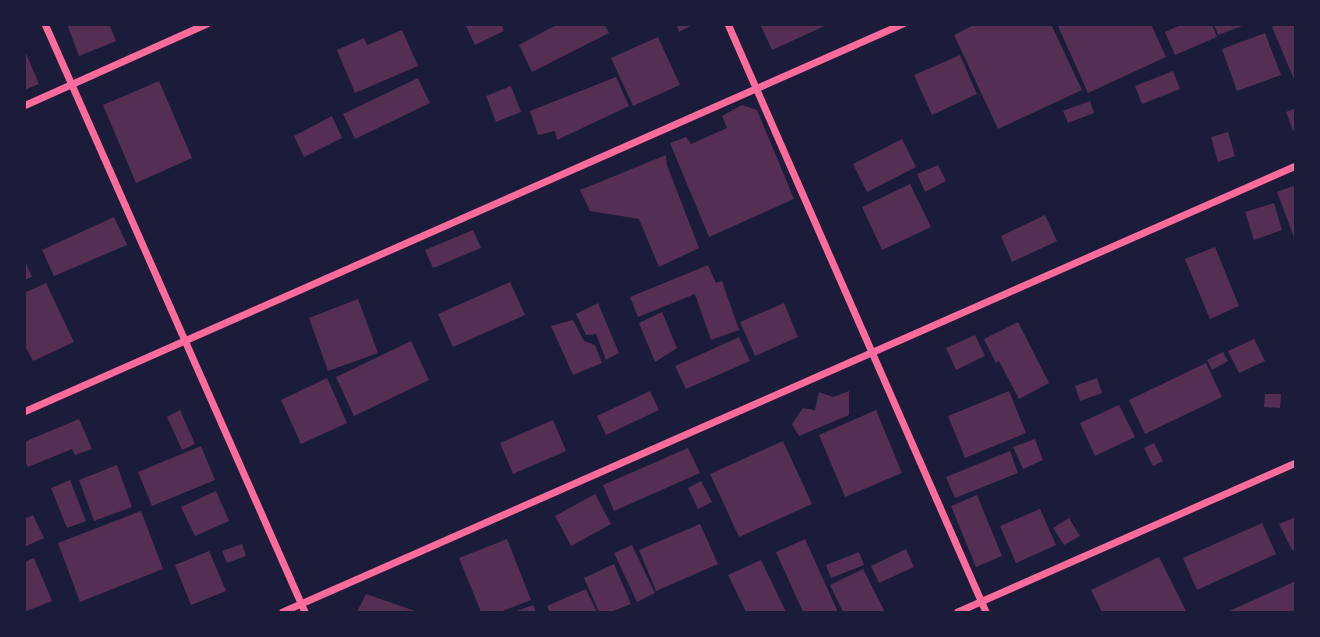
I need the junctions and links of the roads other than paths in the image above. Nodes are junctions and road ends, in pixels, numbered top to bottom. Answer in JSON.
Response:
{"nodes":[{"id":1,"x":45,"y":24,"type":"edge"},
{"id":2,"x":207,"y":24,"type":"edge"},
{"id":3,"x":728,"y":24,"type":"edge"},
{"id":4,"x":903,"y":24,"type":"edge"},
{"id":5,"x":71,"y":85,"type":"junction"},
{"id":6,"x":756,"y":89,"type":"junction"},
{"id":7,"x":24,"y":106,"type":"edge"},
{"id":8,"x":1296,"y":166,"type":"edge"},
{"id":9,"x":185,"y":341,"type":"junction"},
{"id":10,"x":872,"y":352,"type":"junction"},
{"id":11,"x":24,"y":412,"type":"edge"},
{"id":12,"x":1296,"y":463,"type":"edge"},
{"id":13,"x":981,"y":602,"type":"junction"},
{"id":14,"x":303,"y":609,"type":"edge"},
{"id":15,"x":284,"y":612,"type":"edge"},
{"id":16,"x":958,"y":612,"type":"edge"},
{"id":17,"x":986,"y":612,"type":"edge"}],
"edges":[{"from":1,"to":5,"type":"street"},
{"from":2,"to":5,"type":"street"},
{"from":3,"to":6,"type":"street"},
{"from":4,"to":6,"type":"street"},
{"from":5,"to":7,"type":"street"},
{"from":5,"to":9,"type":"street"},
{"from":6,"to":9,"type":"street"},
{"from":6,"to":10,"type":"street"},
{"from":8,"to":10,"type":"street"},
{"from":9,"to":11,"type":"street"},
{"from":9,"to":14,"type":"street"},
{"from":10,"to":13,"type":"street"},
{"from":10,"to":14,"type":"street"},
{"from":12,"to":13,"type":"street"},
{"from":13,"to":16,"type":"street"},
{"from":13,"to":17,"type":"street"},
{"from":14,"to":15,"type":"street"}]}
